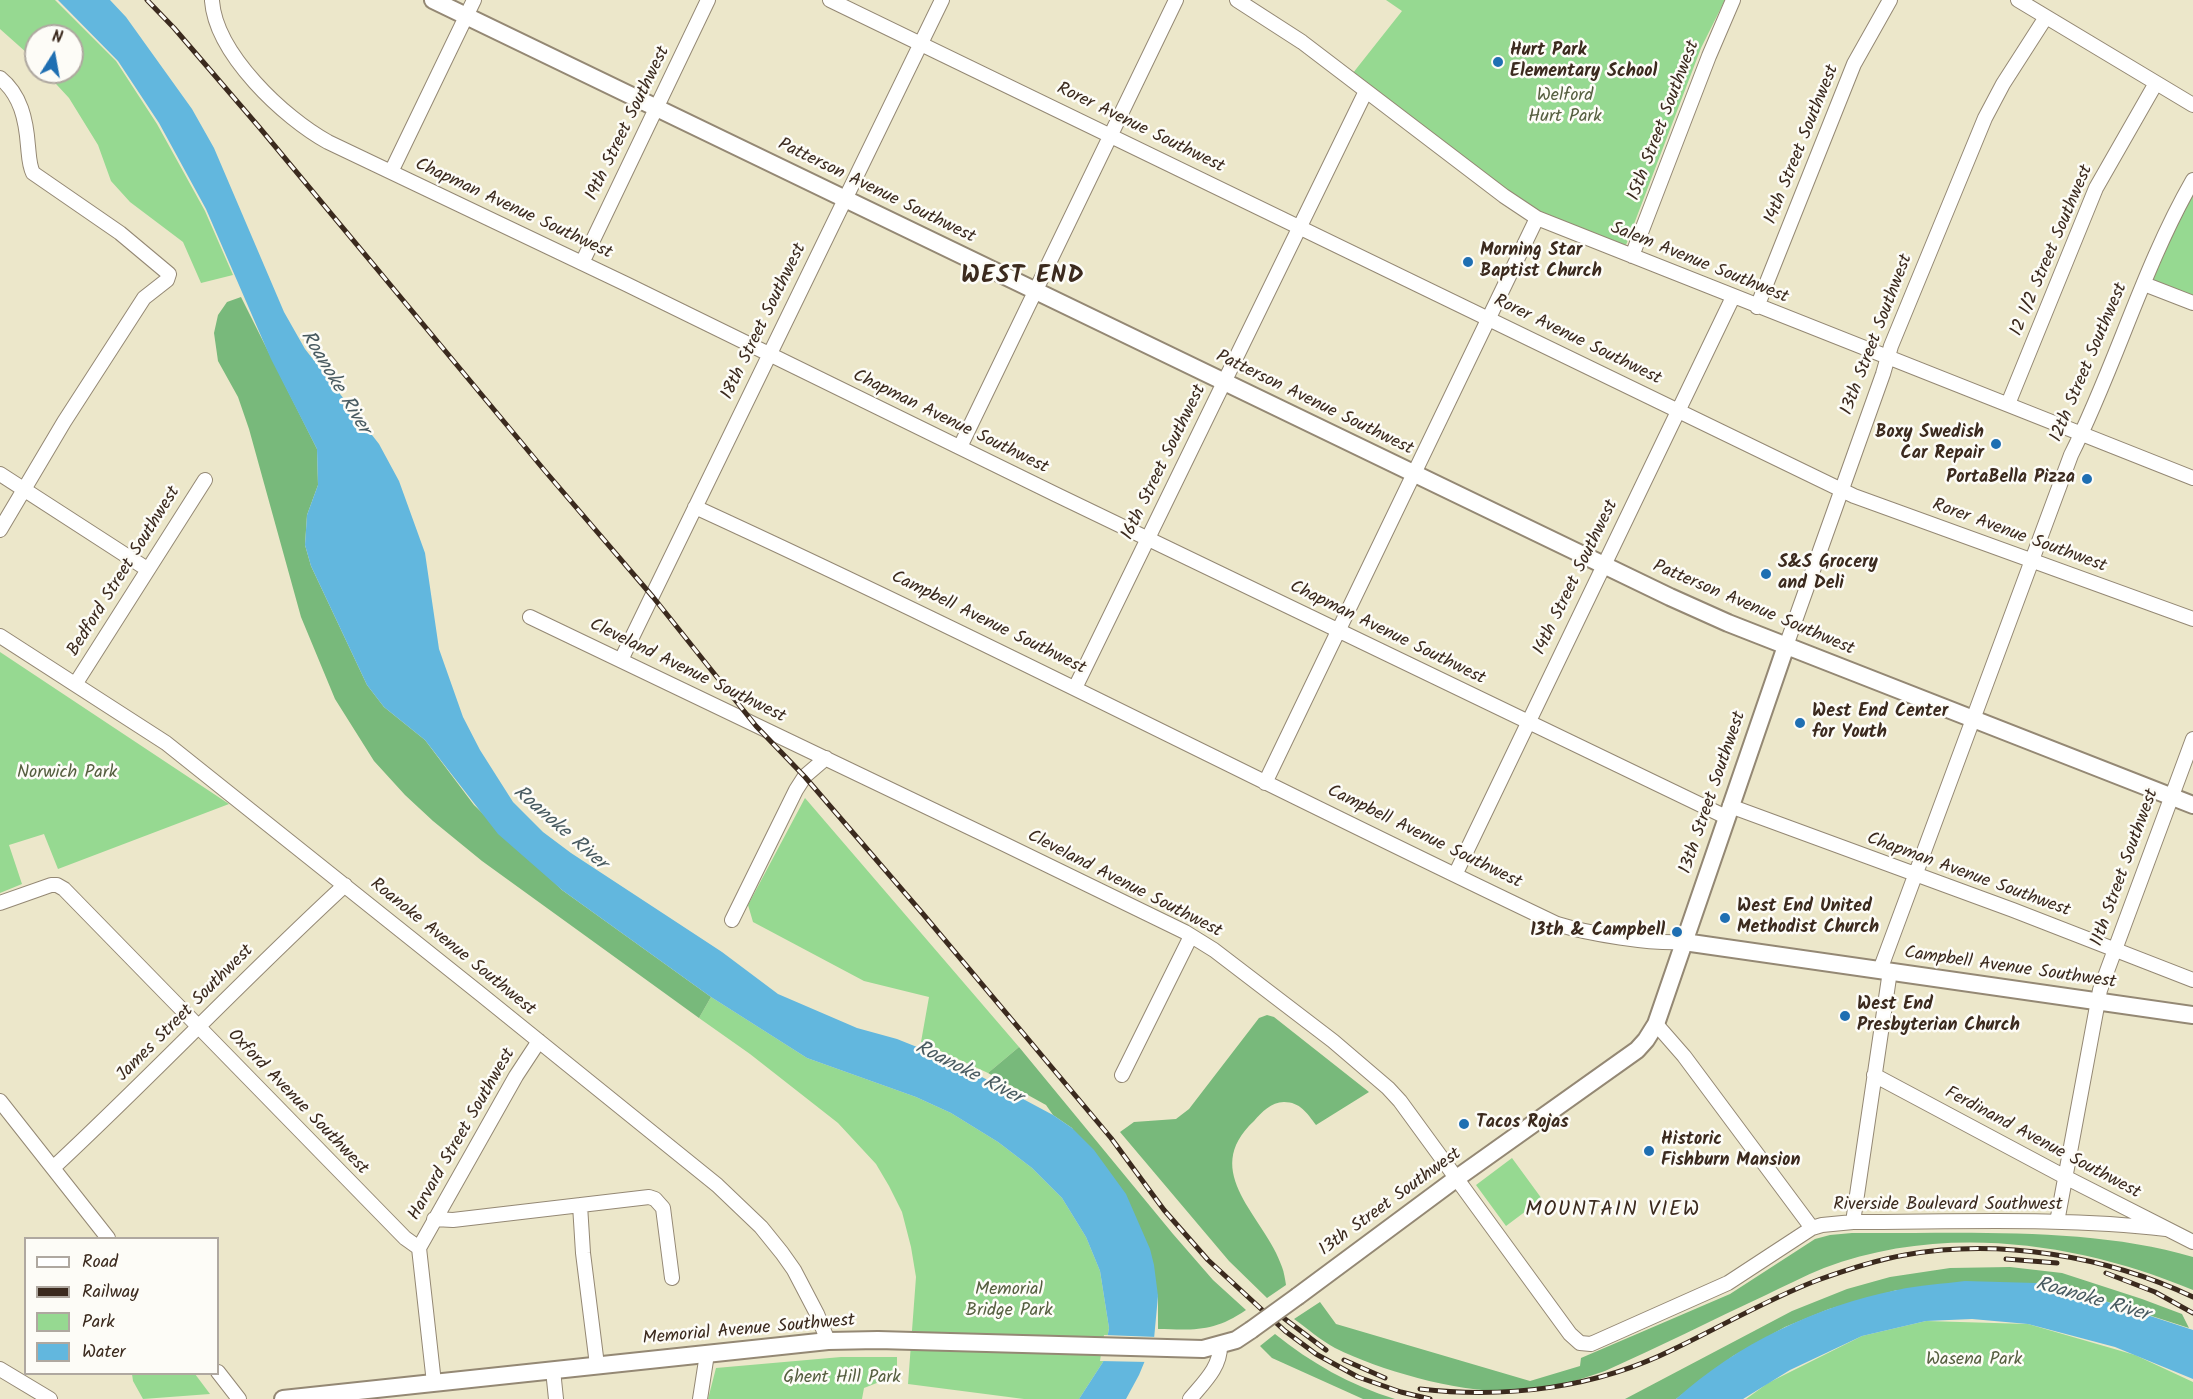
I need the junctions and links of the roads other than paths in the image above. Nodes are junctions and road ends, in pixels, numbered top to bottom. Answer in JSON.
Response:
{"nodes":[{"id":1,"x":433,"y":0,"type":"edge"},
{"id":2,"x":474,"y":0,"type":"edge"},
{"id":3,"x":708,"y":0,"type":"edge"},
{"id":4,"x":830,"y":0,"type":"edge"},
{"id":5,"x":942,"y":0,"type":"edge"},
{"id":6,"x":1176,"y":0,"type":"edge"},
{"id":7,"x":1237,"y":0,"type":"edge"},
{"id":8,"x":1734,"y":0,"type":"edge"},
{"id":9,"x":1890,"y":0,"type":"edge"},
{"id":10,"x":2018,"y":0,"type":"edge"},
{"id":11,"x":212,"y":2,"type":"dead end"},
{"id":12,"x":466,"y":16,"type":"junction"},
{"id":13,"x":2046,"y":17,"type":"junction"},
{"id":14,"x":920,"y":43,"type":"junction"},
{"id":15,"x":0,"y":78,"type":"edge"},
{"id":16,"x":2156,"y":83,"type":"junction"},
{"id":17,"x":1366,"y":91,"type":"junction"},
{"id":18,"x":2193,"y":105,"type":"edge"},
{"id":19,"x":656,"y":107,"type":"junction"},
{"id":20,"x":1111,"y":134,"type":"junction"},
{"id":21,"x":392,"y":172,"type":"junction"},
{"id":22,"x":2193,"y":180,"type":"edge"},
{"id":23,"x":845,"y":199,"type":"junction"},
{"id":24,"x":1537,"y":218,"type":"junction"},
{"id":25,"x":1300,"y":226,"type":"junction"},
{"id":26,"x":1632,"y":256,"type":"junction"},
{"id":27,"x":582,"y":263,"type":"junction"},
{"id":28,"x":2144,"y":284,"type":"junction"},
{"id":29,"x":1035,"y":290,"type":"junction"},
{"id":30,"x":1733,"y":297,"type":"junction"},
{"id":31,"x":2193,"y":303,"type":"edge"},
{"id":32,"x":1757,"y":307,"type":"junction"},
{"id":33,"x":1489,"y":318,"type":"junction"},
{"id":34,"x":769,"y":354,"type":"junction"},
{"id":35,"x":1888,"y":357,"type":"junction"},
{"id":36,"x":1224,"y":382,"type":"junction"},
{"id":37,"x":2008,"y":404,"type":"junction"},
{"id":38,"x":1679,"y":410,"type":"junction"},
{"id":39,"x":2082,"y":433,"type":"junction"},
{"id":40,"x":960,"y":447,"type":"junction"},
{"id":41,"x":0,"y":474,"type":"edge"},
{"id":42,"x":1414,"y":474,"type":"junction"},
{"id":43,"x":2193,"y":478,"type":"edge"},
{"id":44,"x":205,"y":480,"type":"dead end"},
{"id":45,"x":24,"y":490,"type":"junction"},
{"id":46,"x":1842,"y":490,"type":"junction"},
{"id":47,"x":695,"y":507,"type":"junction"},
{"id":48,"x":0,"y":530,"type":"edge"},
{"id":49,"x":1149,"y":539,"type":"junction"},
{"id":50,"x":2030,"y":561,"type":"junction"},
{"id":51,"x":1603,"y":566,"type":"junction"},
{"id":52,"x":147,"y":568,"type":"junction"},
{"id":53,"x":1710,"y":616,"type":"junction"},
{"id":54,"x":530,"y":617,"type":"dead end"},
{"id":55,"x":2193,"y":619,"type":"edge"},
{"id":56,"x":1338,"y":630,"type":"junction"},
{"id":57,"x":0,"y":636,"type":"edge"},
{"id":58,"x":1786,"y":646,"type":"junction"},
{"id":59,"x":621,"y":660,"type":"junction"},
{"id":60,"x":1774,"y":680,"type":"junction"},
{"id":61,"x":76,"y":683,"type":"junction"},
{"id":62,"x":1075,"y":688,"type":"junction"},
{"id":63,"x":1974,"y":719,"type":"junction"},
{"id":64,"x":1527,"y":722,"type":"junction"},
{"id":65,"x":2193,"y":739,"type":"edge"},
{"id":66,"x":826,"y":758,"type":"junction"},
{"id":67,"x":1265,"y":783,"type":"junction"},
{"id":68,"x":2171,"y":796,"type":"junction"},
{"id":69,"x":2193,"y":805,"type":"edge"},
{"id":70,"x":1728,"y":812,"type":"junction"},
{"id":71,"x":1455,"y":875,"type":"junction"},
{"id":72,"x":1915,"y":876,"type":"junction"},
{"id":73,"x":345,"y":885,"type":"junction"},
{"id":74,"x":0,"y":903,"type":"edge"},
{"id":75,"x":732,"y":920,"type":"dead end"},
{"id":76,"x":1191,"y":936,"type":"junction"},
{"id":77,"x":1684,"y":942,"type":"junction"},
{"id":78,"x":2114,"y":950,"type":"junction"},
{"id":79,"x":1885,"y":970,"type":"junction"},
{"id":80,"x":2193,"y":980,"type":"edge"},
{"id":81,"x":2097,"y":1001,"type":"junction"},
{"id":82,"x":2193,"y":1015,"type":"edge"},
{"id":83,"x":1656,"y":1024,"type":"junction"},
{"id":84,"x":198,"y":1027,"type":"junction"},
{"id":85,"x":539,"y":1041,"type":"junction"},
{"id":86,"x":1122,"y":1075,"type":"dead end"},
{"id":87,"x":1874,"y":1075,"type":"junction"},
{"id":88,"x":0,"y":1101,"type":"edge"},
{"id":89,"x":53,"y":1168,"type":"junction"},
{"id":90,"x":1457,"y":1178,"type":"junction"},
{"id":91,"x":2067,"y":1178,"type":"junction"},
{"id":92,"x":580,"y":1205,"type":"junction"},
{"id":93,"x":434,"y":1219,"type":"junction"},
{"id":94,"x":1853,"y":1222,"type":"junction"},
{"id":95,"x":2057,"y":1222,"type":"junction"},
{"id":96,"x":1812,"y":1228,"type":"junction"},
{"id":97,"x":2166,"y":1229,"type":"junction"},
{"id":98,"x":106,"y":1237,"type":"edge"},
{"id":99,"x":2193,"y":1242,"type":"edge"},
{"id":100,"x":419,"y":1248,"type":"junction"},
{"id":101,"x":672,"y":1278,"type":"dead end"},
{"id":102,"x":828,"y":1341,"type":"junction"},
{"id":103,"x":1580,"y":1343,"type":"joint"},
{"id":104,"x":1220,"y":1345,"type":"junction"},
{"id":105,"x":707,"y":1354,"type":"junction"},
{"id":106,"x":597,"y":1365,"type":"junction"},
{"id":107,"x":0,"y":1369,"type":"edge"},
{"id":108,"x":553,"y":1370,"type":"junction"},
{"id":109,"x":219,"y":1373,"type":"edge"},
{"id":110,"x":434,"y":1383,"type":"junction"},
{"id":111,"x":50,"y":1399,"type":"edge"},
{"id":112,"x":239,"y":1399,"type":"edge"},
{"id":113,"x":283,"y":1399,"type":"edge"},
{"id":114,"x":556,"y":1399,"type":"edge"},
{"id":115,"x":700,"y":1399,"type":"edge"},
{"id":116,"x":1190,"y":1399,"type":"edge"}],
"edges":[{"from":1,"to":12,"type":"main road","name":"Patterson Avenue Southwest"},
{"from":2,"to":12,"type":"street"},
{"from":3,"to":19,"type":"street","name":"19th Street Southwest"},
{"from":4,"to":14,"type":"street","name":"Rorer Avenue Southwest"},
{"from":5,"to":14,"type":"street","name":"18th Street Southwest"},
{"from":6,"to":20,"type":"street"},
{"from":7,"to":17,"type":"street","name":"Salem Avenue Southwest"},
{"from":8,"to":26,"type":"street","name":"15th Street Southwest"},
{"from":9,"to":32,"type":"street","name":"14th Street Southwest"},
{"from":10,"to":13,"type":"street"},
{"from":11,"to":21,"type":"street","name":"Chapman Avenue Southwest"},
{"from":12,"to":19,"type":"main road","name":"Patterson Avenue Southwest"},
{"from":12,"to":21,"type":"street"},
{"from":13,"to":16,"type":"street"},
{"from":13,"to":35,"type":"street","name":"13th Street Southwest"},
{"from":14,"to":20,"type":"street","name":"Rorer Avenue Southwest"},
{"from":14,"to":23,"type":"street","name":"18th Street Southwest"},
{"from":15,"to":45,"type":"street"},
{"from":16,"to":18,"type":"street"},
{"from":16,"to":37,"type":"street","name":"12 1/2 Street Southwest"},
{"from":17,"to":24,"type":"street","name":"Salem Avenue Southwest"},
{"from":17,"to":25,"type":"street","name":"16th Street Southwest"},
{"from":19,"to":23,"type":"main road","name":"Patterson Avenue Southwest"},
{"from":19,"to":27,"type":"street","name":"19th Street Southwest"},
{"from":20,"to":25,"type":"street","name":"Rorer Avenue Southwest"},
{"from":20,"to":29,"type":"street"},
{"from":21,"to":27,"type":"street","name":"Chapman Avenue Southwest"},
{"from":22,"to":28,"type":"street","name":"12th Street Southwest"},
{"from":23,"to":29,"type":"main road","name":"Patterson Avenue Southwest"},
{"from":23,"to":34,"type":"street","name":"18th Street Southwest"},
{"from":24,"to":26,"type":"street","name":"Salem Avenue Southwest"},
{"from":24,"to":33,"type":"street"},
{"from":25,"to":33,"type":"street","name":"Rorer Avenue Southwest"},
{"from":25,"to":36,"type":"street","name":"16th Street Southwest"},
{"from":26,"to":30,"type":"street","name":"Salem Avenue Southwest"},
{"from":27,"to":34,"type":"street","name":"Chapman Avenue Southwest"},
{"from":28,"to":31,"type":"street"},
{"from":28,"to":39,"type":"street","name":"12th Street Southwest"},
{"from":29,"to":36,"type":"main road","name":"Patterson Avenue Southwest"},
{"from":29,"to":40,"type":"street"},
{"from":30,"to":32,"type":"street","name":"Salem Avenue Southwest"},
{"from":30,"to":38,"type":"street","name":"14th Street Southwest"},
{"from":32,"to":35,"type":"street","name":"Salem Avenue Southwest"},
{"from":33,"to":38,"type":"street","name":"Rorer Avenue Southwest"},
{"from":33,"to":42,"type":"street"},
{"from":34,"to":40,"type":"street","name":"Chapman Avenue Southwest"},
{"from":34,"to":47,"type":"street","name":"18th Street Southwest"},
{"from":35,"to":37,"type":"street","name":"Salem Avenue Southwest"},
{"from":35,"to":46,"type":"street","name":"13th Street Southwest"},
{"from":36,"to":42,"type":"main road","name":"Patterson Avenue Southwest"},
{"from":36,"to":49,"type":"street","name":"16th Street Southwest"},
{"from":37,"to":39,"type":"street","name":"Salem Avenue Southwest"},
{"from":38,"to":46,"type":"street","name":"Rorer Avenue Southwest"},
{"from":38,"to":51,"type":"street","name":"14th Street Southwest"},
{"from":39,"to":43,"type":"street","name":"Salem Avenue Southwest"},
{"from":39,"to":50,"type":"street","name":"12th Street Southwest"},
{"from":40,"to":49,"type":"street","name":"Chapman Avenue Southwest"},
{"from":41,"to":45,"type":"street"},
{"from":42,"to":51,"type":"main road","name":"Patterson Avenue Southwest"},
{"from":42,"to":56,"type":"street"},
{"from":44,"to":52,"type":"street","name":"Bedford Street Southwest"},
{"from":45,"to":48,"type":"street"},
{"from":45,"to":52,"type":"street"},
{"from":46,"to":50,"type":"street","name":"Rorer Avenue Southwest"},
{"from":46,"to":58,"type":"street","name":"13th Street Southwest"},
{"from":47,"to":59,"type":"street","name":"18th Street Southwest"},
{"from":47,"to":62,"type":"street","name":"Campbell Avenue Southwest"},
{"from":49,"to":56,"type":"street","name":"Chapman Avenue Southwest"},
{"from":49,"to":62,"type":"street","name":"16th Street Southwest"},
{"from":50,"to":55,"type":"street","name":"Rorer Avenue Southwest"},
{"from":50,"to":63,"type":"street","name":"12th Street Southwest"},
{"from":51,"to":53,"type":"main road","name":"Patterson Avenue Southwest"},
{"from":51,"to":64,"type":"street","name":"14th Street Southwest"},
{"from":52,"to":61,"type":"street","name":"Bedford Street Southwest"},
{"from":53,"to":58,"type":"main road","name":"Patterson Avenue Southwest"},
{"from":53,"to":60,"type":"main road"},
{"from":54,"to":59,"type":"street","name":"Cleveland Avenue Southwest"},
{"from":56,"to":64,"type":"street","name":"Chapman Avenue Southwest"},
{"from":56,"to":67,"type":"street"},
{"from":57,"to":61,"type":"street","name":"Roanoke Avenue Southwest"},
{"from":58,"to":60,"type":"main road","name":"13th Street Southwest"},
{"from":58,"to":63,"type":"main road","name":"Patterson Avenue Southwest"},
{"from":59,"to":66,"type":"street","name":"Cleveland Avenue Southwest"},
{"from":60,"to":70,"type":"main road","name":"13th Street Southwest"},
{"from":61,"to":73,"type":"street","name":"Roanoke Avenue Southwest"},
{"from":62,"to":67,"type":"street","name":"Campbell Avenue Southwest"},
{"from":63,"to":68,"type":"main road","name":"Patterson Avenue Southwest"},
{"from":63,"to":72,"type":"street","name":"12th Street Southwest"},
{"from":64,"to":70,"type":"street","name":"Chapman Avenue Southwest"},
{"from":64,"to":71,"type":"street","name":"14th Street Southwest"},
{"from":65,"to":68,"type":"street","name":"11th Street Southwest"},
{"from":66,"to":75,"type":"street"},
{"from":66,"to":76,"type":"street","name":"Cleveland Avenue Southwest"},
{"from":67,"to":71,"type":"street","name":"Campbell Avenue Southwest"},
{"from":68,"to":69,"type":"main road","name":"Patterson Avenue Southwest"},
{"from":68,"to":78,"type":"street","name":"11th Street Southwest"},
{"from":70,"to":72,"type":"street","name":"Chapman Avenue Southwest"},
{"from":70,"to":77,"type":"main road","name":"13th Street Southwest"},
{"from":71,"to":77,"type":"street","name":"Campbell Avenue Southwest"},
{"from":72,"to":78,"type":"street","name":"Chapman Avenue Southwest"},
{"from":72,"to":79,"type":"street","name":"12th Street Southwest"},
{"from":73,"to":84,"type":"street","name":"James Street Southwest"},
{"from":73,"to":85,"type":"street","name":"Roanoke Avenue Southwest"},
{"from":74,"to":84,"type":"street","name":"Oxford Avenue Southwest"},
{"from":76,"to":86,"type":"street"},
{"from":76,"to":90,"type":"street","name":"Cleveland Avenue Southwest"},
{"from":77,"to":79,"type":"main road","name":"Campbell Avenue Southwest"},
{"from":77,"to":83,"type":"main road","name":"13th Street Southwest"},
{"from":78,"to":80,"type":"street","name":"Chapman Avenue Southwest"},
{"from":78,"to":81,"type":"street","name":"11th Street Southwest"},
{"from":79,"to":81,"type":"main road","name":"Campbell Avenue Southwest"},
{"from":79,"to":87,"type":"street","name":"12th Street Southwest"},
{"from":81,"to":82,"type":"main road","name":"Campbell Avenue Southwest"},
{"from":81,"to":91,"type":"street","name":"11th Street Southwest"},
{"from":83,"to":90,"type":"main road","name":"13th Street Southwest"},
{"from":83,"to":96,"type":"street"},
{"from":84,"to":89,"type":"street","name":"James Street Southwest"},
{"from":84,"to":100,"type":"street","name":"Oxford Avenue Southwest"},
{"from":85,"to":93,"type":"street","name":"Harvard Street Southwest"},
{"from":85,"to":102,"type":"street","name":"Roanoke Avenue Southwest"},
{"from":87,"to":91,"type":"street","name":"Ferdinand Avenue Southwest"},
{"from":87,"to":94,"type":"street","name":"12th Street Southwest"},
{"from":88,"to":89,"type":"street"},
{"from":89,"to":98,"type":"street"},
{"from":90,"to":103,"type":"street","name":"Cleveland Avenue Southwest"},
{"from":90,"to":104,"type":"main road","name":"13th Street Southwest","bridge":true},
{"from":91,"to":95,"type":"street","name":"11th Street Southwest"},
{"from":91,"to":97,"type":"street","name":"Ferdinand Avenue Southwest"},
{"from":92,"to":93,"type":"street"},
{"from":92,"to":101,"type":"street"},
{"from":92,"to":106,"type":"street"},
{"from":93,"to":100,"type":"street","name":"Harvard Street Southwest"},
{"from":94,"to":95,"type":"street","name":"Riverside Boulevard Southwest"},
{"from":94,"to":96,"type":"street","name":"Riverside Boulevard Southwest"},
{"from":95,"to":97,"type":"street","name":"Riverside Boulevard Southwest"},
{"from":96,"to":103,"type":"street","name":"Riverside Boulevard Southwest"},
{"from":97,"to":99,"type":"street","name":"Ferdinand Avenue Southwest"},
{"from":100,"to":110,"type":"street"},
{"from":102,"to":104,"type":"main road","name":"Memorial Avenue Southwest"},
{"from":102,"to":105,"type":"main road","name":"Memorial Avenue Southwest"},
{"from":104,"to":116,"type":"street"},
{"from":105,"to":106,"type":"main road","name":"Memorial Avenue Southwest"},
{"from":105,"to":115,"type":"street"},
{"from":106,"to":108,"type":"main road","name":"Memorial Avenue Southwest"},
{"from":107,"to":111,"type":"street"},
{"from":108,"to":110,"type":"main road","name":"Memorial Avenue Southwest"},
{"from":108,"to":114,"type":"street"},
{"from":109,"to":112,"type":"street"},
{"from":110,"to":113,"type":"main road","name":"Memorial Avenue Southwest"}]}
